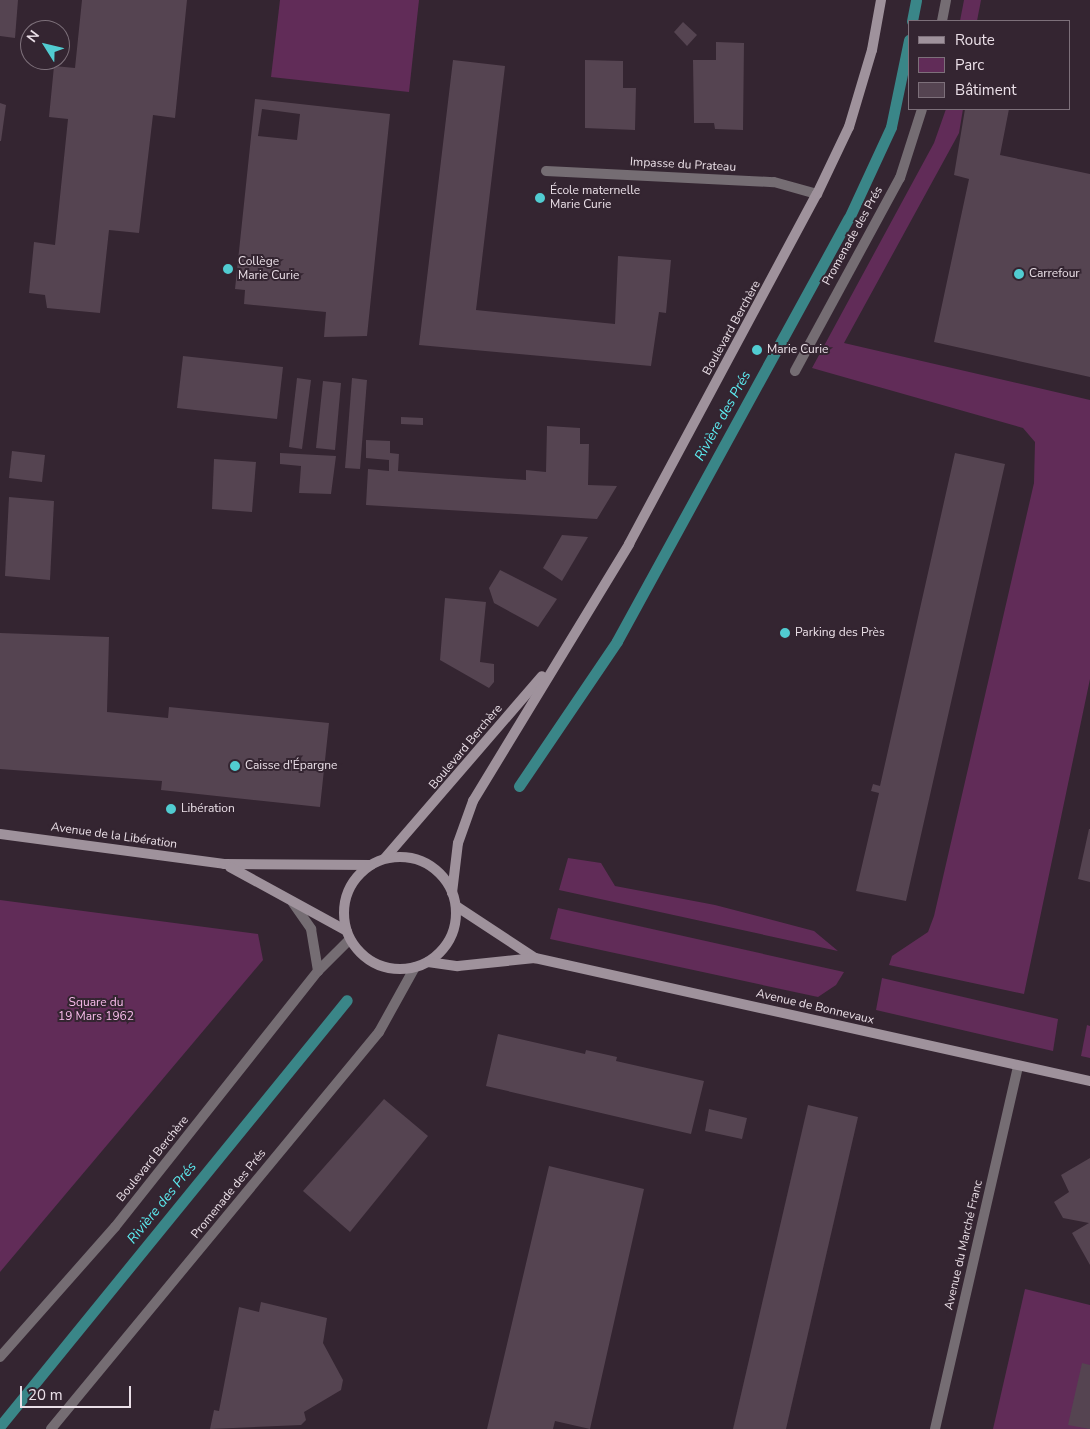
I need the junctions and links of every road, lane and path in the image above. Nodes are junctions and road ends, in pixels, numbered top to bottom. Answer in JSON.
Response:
{"nodes":[{"id":1,"x":881,"y":0,"type":"edge"},
{"id":2,"x":946,"y":0,"type":"edge"},
{"id":3,"x":942,"y":20,"type":"edge"},
{"id":4,"x":922,"y":110,"type":"edge"},
{"id":5,"x":546,"y":172,"type":"dead end"},
{"id":6,"x":817,"y":194,"type":"junction"},
{"id":7,"x":795,"y":371,"type":"dead end"},
{"id":8,"x":563,"y":650,"type":"junction"},
{"id":9,"x":0,"y":834,"type":"edge"},
{"id":10,"x":385,"y":858,"type":"junction"},
{"id":11,"x":224,"y":864,"type":"junction"},
{"id":12,"x":372,"y":865,"type":"junction"},
{"id":13,"x":452,"y":893,"type":"junction"},
{"id":14,"x":289,"y":899,"type":"junction"},
{"id":15,"x":456,"y":906,"type":"junction"},
{"id":16,"x":349,"y":935,"type":"junction"},
{"id":17,"x":535,"y":958,"type":"junction"},
{"id":18,"x":428,"y":962,"type":"junction"},
{"id":19,"x":415,"y":967,"type":"junction"},
{"id":20,"x":318,"y":971,"type":"junction"},
{"id":21,"x":1018,"y":1066,"type":"junction"},
{"id":22,"x":1090,"y":1081,"type":"edge"},
{"id":23,"x":0,"y":1357,"type":"edge"},
{"id":24,"x":52,"y":1429,"type":"edge"},
{"id":25,"x":935,"y":1429,"type":"edge"}],
"edges":[{"from":1,"to":6,"type":"main road","name":"Boulevard Berchère"},
{"from":2,"to":3,"type":"street"},
{"from":4,"to":7,"type":"street","name":"Promenade des Prés"},
{"from":5,"to":6,"type":"street","name":"Impasse du Prateau"},
{"from":6,"to":8,"type":"main road","name":"Boulevard Berchère"},
{"from":8,"to":10,"type":"main road","name":"Boulevard Berchère"},
{"from":8,"to":13,"type":"main road","name":"Boulevard Berchère"},
{"from":9,"to":11,"type":"main road","name":"Avenue de la Libération"},
{"from":10,"to":12,"type":"main road"},
{"from":10,"to":13,"type":"main road"},
{"from":11,"to":12,"type":"main road","name":"Avenue de la Libération"},
{"from":11,"to":14,"type":"main road","name":"Avenue de la Libération"},
{"from":12,"to":16,"type":"main road"},
{"from":13,"to":15,"type":"main road"},
{"from":14,"to":16,"type":"main road","name":"Avenue de la Libération"},
{"from":14,"to":20,"type":"street"},
{"from":15,"to":17,"type":"main road","name":"Avenue de Bonnevaux"},
{"from":15,"to":18,"type":"main road"},
{"from":16,"to":19,"type":"main road"},
{"from":16,"to":20,"type":"street","name":"Boulevard Berchère"},
{"from":17,"to":18,"type":"main road","name":"Avenue de Bonnevaux"},
{"from":17,"to":21,"type":"main road","name":"Avenue de Bonnevaux"},
{"from":18,"to":19,"type":"main road"},
{"from":19,"to":24,"type":"street","name":"Promenade des Prés"},
{"from":20,"to":23,"type":"street","name":"Boulevard Berchère"},
{"from":21,"to":22,"type":"main road","name":"Avenue de Bonnevaux"},
{"from":21,"to":25,"type":"street","name":"Avenue du Marché Franc"}]}
